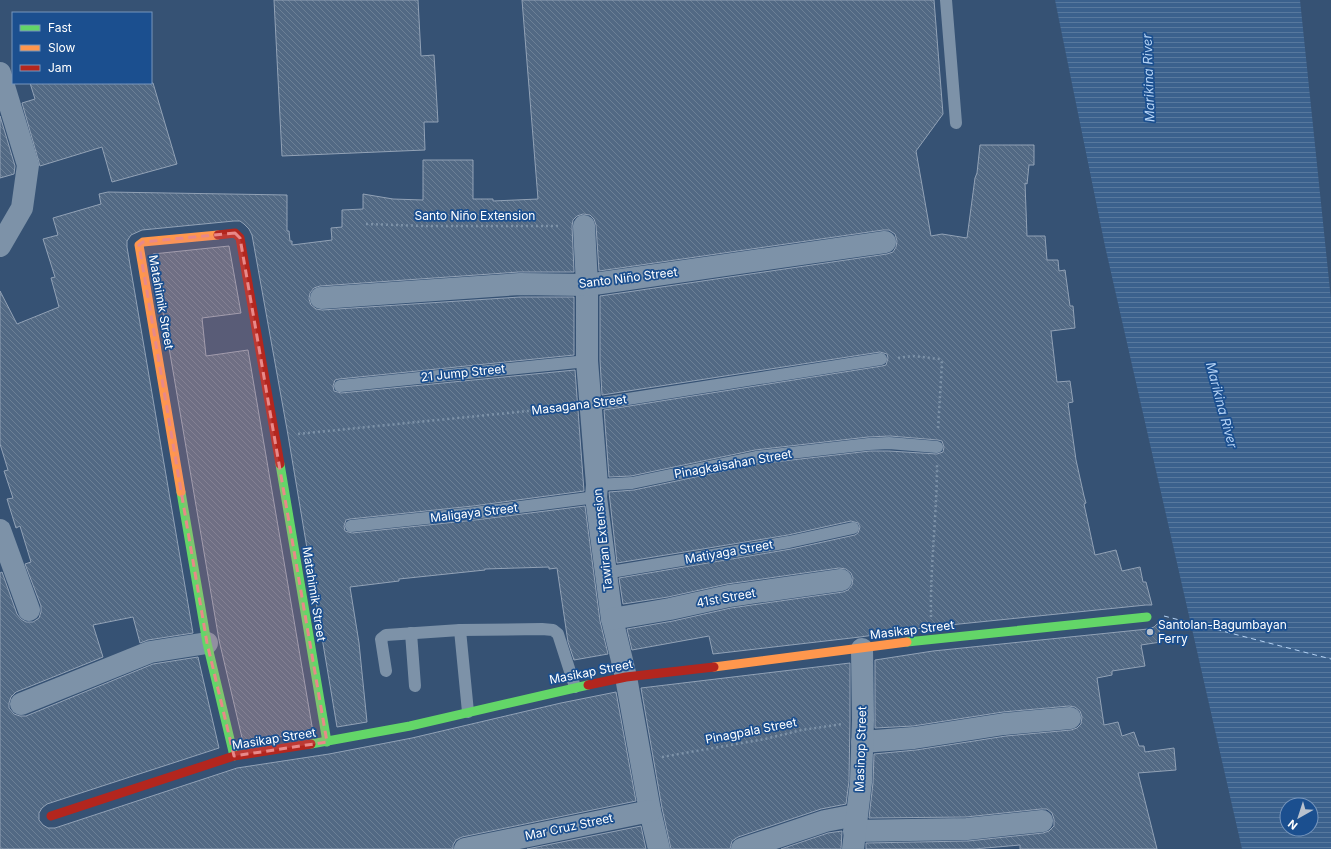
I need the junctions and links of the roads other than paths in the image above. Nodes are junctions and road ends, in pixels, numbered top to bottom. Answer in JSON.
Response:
{"nodes":[{"id":1,"x":946,"y":0,"type":"edge"},
{"id":2,"x":0,"y":73,"type":"edge"},
{"id":3,"x":956,"y":122,"type":"dead end"},
{"id":4,"x":584,"y":226,"type":"road end"},
{"id":5,"x":885,"y":242,"type":"dead end"},
{"id":6,"x":0,"y":246,"type":"edge"},
{"id":7,"x":587,"y":285,"type":"junction"},
{"id":8,"x":321,"y":298,"type":"dead end"},
{"id":9,"x":881,"y":359,"type":"road end"},
{"id":10,"x":587,"y":361,"type":"junction"},
{"id":11,"x":340,"y":386,"type":"dead end"},
{"id":12,"x":590,"y":405,"type":"junction"},
{"id":13,"x":937,"y":447,"type":"road end"},
{"id":14,"x":597,"y":491,"type":"junction"},
{"id":15,"x":351,"y":526,"type":"dead end"},
{"id":16,"x":853,"y":528,"type":"dead end"},
{"id":17,"x":0,"y":530,"type":"edge"},
{"id":18,"x":605,"y":573,"type":"junction"},
{"id":19,"x":841,"y":580,"type":"dead end"},
{"id":20,"x":29,"y":610,"type":"dead end"},
{"id":21,"x":1147,"y":617,"type":"dead end"},
{"id":22,"x":612,"y":619,"type":"junction"},
{"id":23,"x":460,"y":630,"type":"junction"},
{"id":24,"x":410,"y":633,"type":"junction"},
{"id":25,"x":207,"y":643,"type":"junction"},
{"id":26,"x":862,"y":649,"type":"junction"},
{"id":27,"x":386,"y":671,"type":"dead end"},
{"id":28,"x":626,"y":676,"type":"junction"},
{"id":29,"x":414,"y":686,"type":"dead end"},
{"id":30,"x":575,"y":687,"type":"junction"},
{"id":31,"x":21,"y":704,"type":"dead end"},
{"id":32,"x":468,"y":712,"type":"junction"},
{"id":33,"x":1070,"y":718,"type":"dead end"},
{"id":34,"x":327,"y":742,"type":"junction"},
{"id":35,"x":862,"y":742,"type":"junction"},
{"id":36,"x":234,"y":756,"type":"junction"},
{"id":37,"x":650,"y":811,"type":"junction"},
{"id":38,"x":51,"y":816,"type":"dead end"},
{"id":39,"x":1042,"y":821,"type":"dead end"},
{"id":40,"x":854,"y":832,"type":"edge"},
{"id":41,"x":465,"y":849,"type":"edge"},
{"id":42,"x":659,"y":849,"type":"edge"},
{"id":43,"x":742,"y":849,"type":"edge"}],
"edges":[{"from":1,"to":3,"type":"lane"},
{"from":2,"to":6,"type":"street"},
{"from":4,"to":7,"type":"street","name":"Tawiran Extension"},
{"from":5,"to":7,"type":"street","name":"Santo Niño Street"},
{"from":7,"to":8,"type":"street","name":"Santo Niño Street"},
{"from":7,"to":10,"type":"street","name":"Tawiran Extension"},
{"from":9,"to":12,"type":"lane","name":"Masagana Street"},
{"from":10,"to":11,"type":"lane","name":"21 Jump Street"},
{"from":10,"to":12,"type":"street","name":"Tawiran Extension"},
{"from":12,"to":14,"type":"street","name":"Tawiran Extension"},
{"from":13,"to":14,"type":"lane","name":"Pinagkaisahan Street"},
{"from":14,"to":15,"type":"lane","name":"Maligaya Street"},
{"from":14,"to":18,"type":"street","name":"Tawiran Extension"},
{"from":16,"to":18,"type":"lane","name":"Matiyaga Street"},
{"from":17,"to":20,"type":"street"},
{"from":18,"to":22,"type":"street","name":"Tawiran Extension"},
{"from":19,"to":22,"type":"street","name":"41st Street"},
{"from":21,"to":26,"type":"street","name":"Masikap Street"},
{"from":22,"to":28,"type":"street","name":"Tawiran Extension"},
{"from":23,"to":24,"type":"lane"},
{"from":23,"to":30,"type":"lane"},
{"from":23,"to":32,"type":"lane"},
{"from":24,"to":27,"type":"lane"},
{"from":24,"to":29,"type":"lane"},
{"from":25,"to":31,"type":"street"},
{"from":25,"to":34,"type":"street","name":"Matahimik Street"},
{"from":25,"to":36,"type":"street","name":"Matahimik Street"},
{"from":26,"to":28,"type":"street","name":"Masikap Street"},
{"from":26,"to":35,"type":"street","name":"Masinop Street"},
{"from":28,"to":30,"type":"street","name":"Masikap Street"},
{"from":28,"to":37,"type":"street","name":"Tawiran Extension"},
{"from":30,"to":32,"type":"street","name":"Masikap Street"},
{"from":32,"to":34,"type":"street","name":"Masikap Street"},
{"from":33,"to":35,"type":"street"},
{"from":34,"to":36,"type":"street","name":"Masikap Street"},
{"from":35,"to":40,"type":"street","name":"Masinop Street"},
{"from":36,"to":38,"type":"street","name":"Masikap Street"},
{"from":37,"to":41,"type":"street","name":"Mar Cruz Street"},
{"from":37,"to":42,"type":"street","name":"Tawiran Extension"},
{"from":39,"to":40,"type":"street"},
{"from":40,"to":43,"type":"street"}]}
